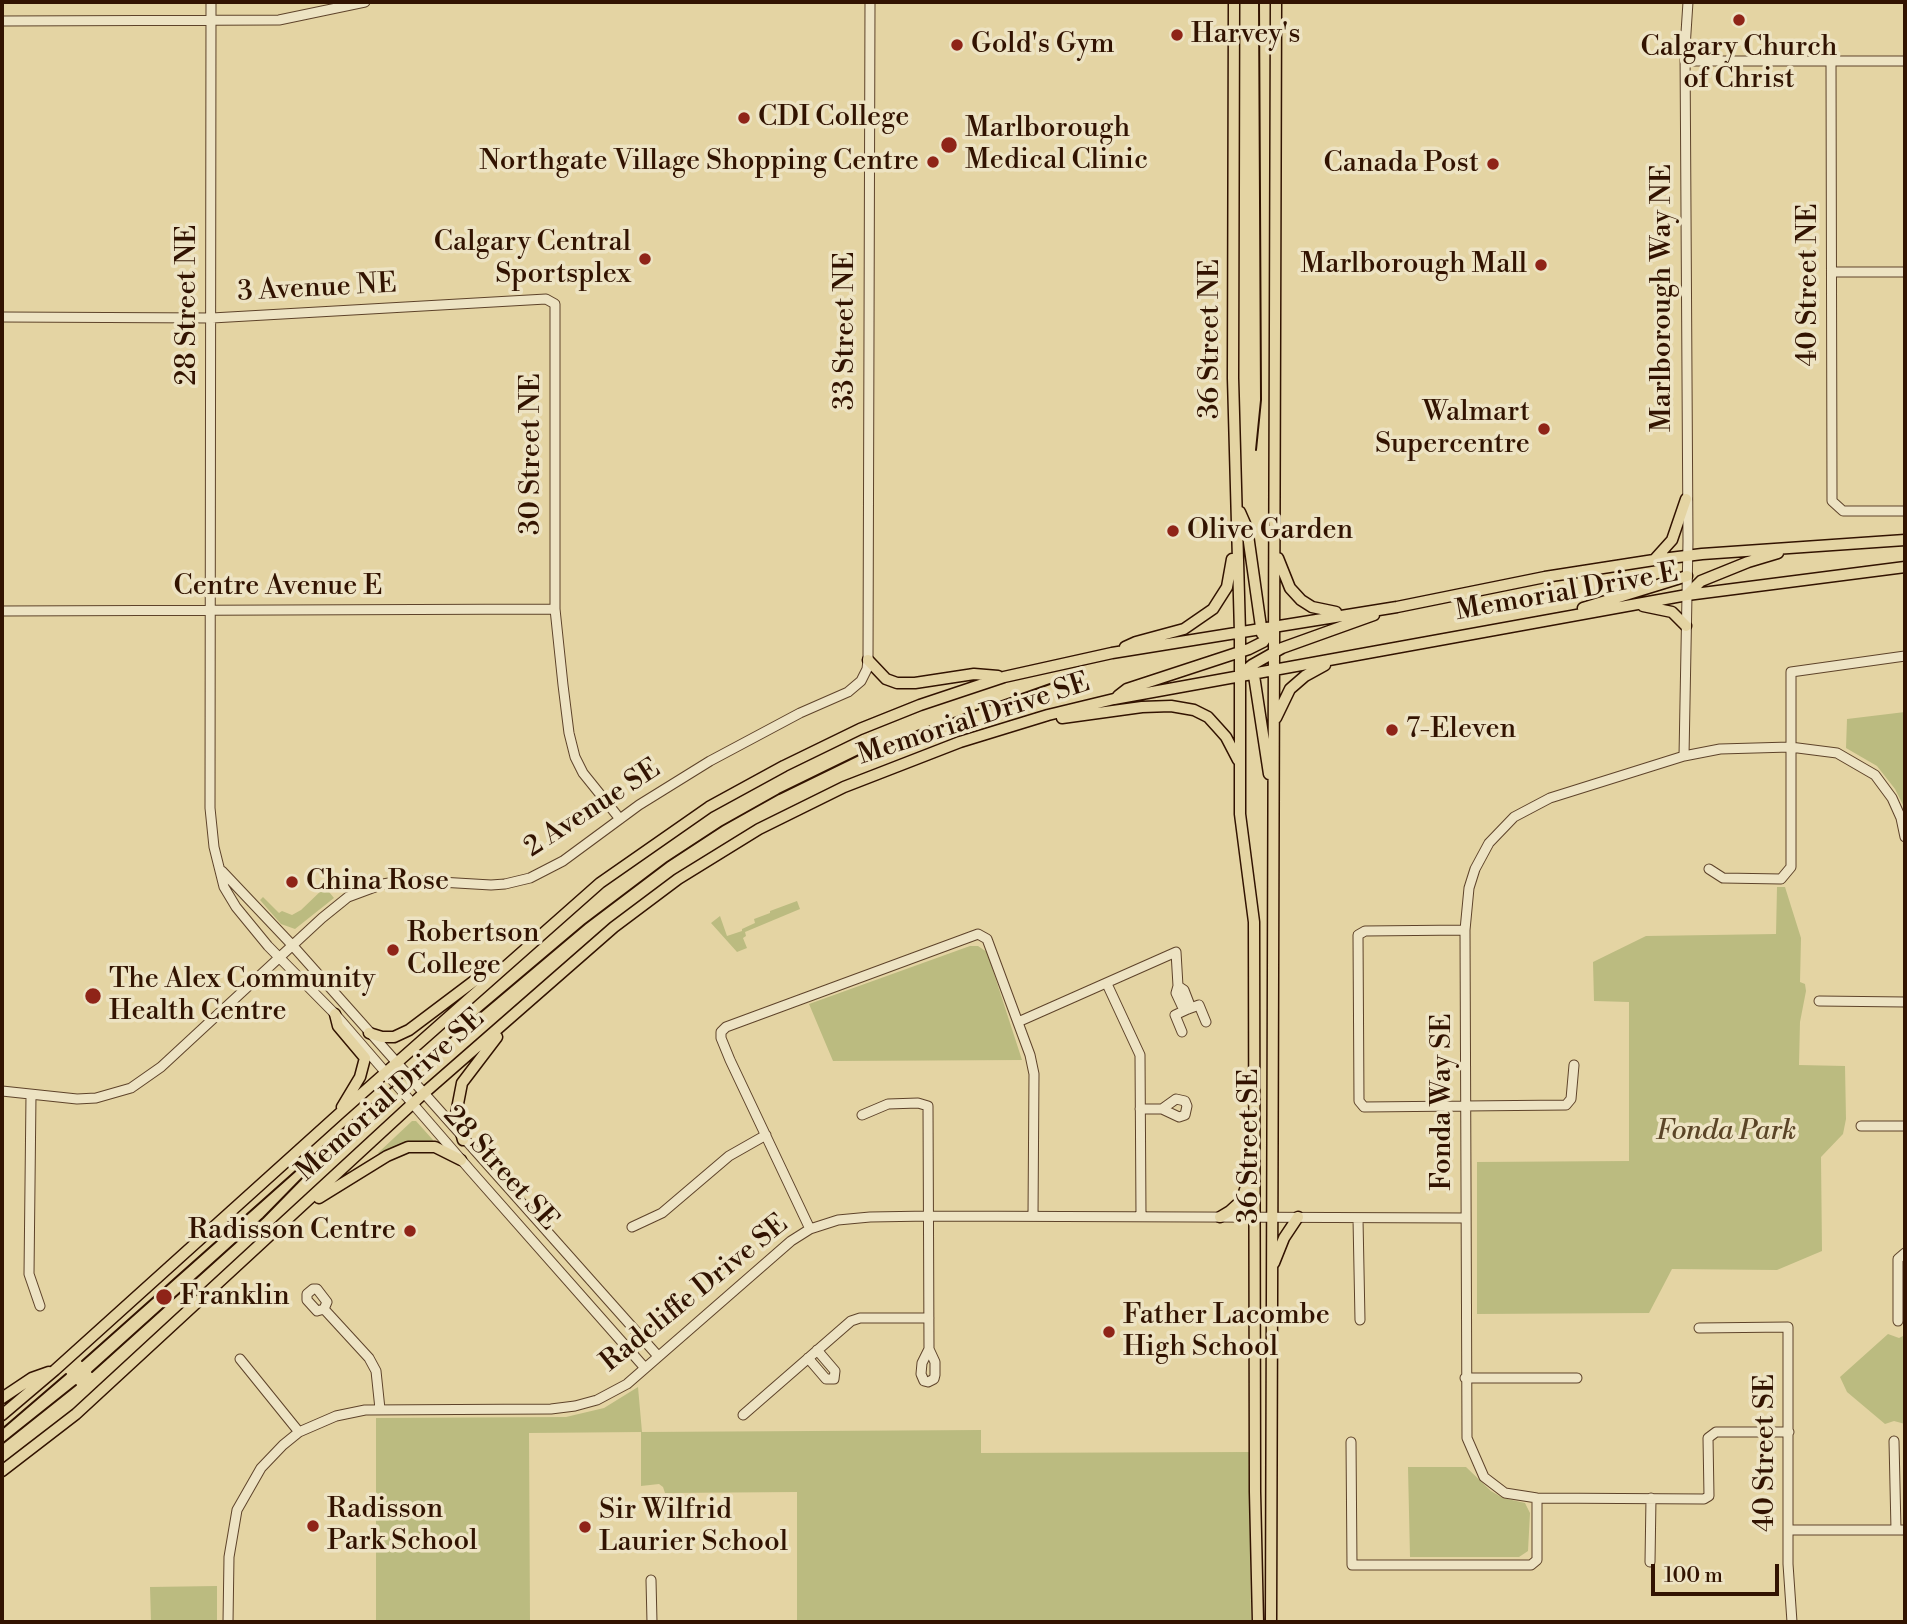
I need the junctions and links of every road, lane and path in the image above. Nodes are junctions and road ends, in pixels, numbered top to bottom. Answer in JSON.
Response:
{"nodes":[{"id":1,"x":211,"y":2,"type":"edge"},
{"id":2,"x":365,"y":2,"type":"edge"},
{"id":3,"x":870,"y":2,"type":"edge"},
{"id":4,"x":1234,"y":2,"type":"edge"},
{"id":5,"x":1276,"y":2,"type":"edge"},
{"id":6,"x":1688,"y":2,"type":"edge"},
{"id":7,"x":2,"y":22,"type":"edge"},
{"id":8,"x":211,"y":22,"type":"junction"},
{"id":9,"x":1685,"y":61,"type":"junction"},
{"id":10,"x":1905,"y":61,"type":"edge"},
{"id":11,"x":1831,"y":62,"type":"junction"},
{"id":12,"x":1832,"y":272,"type":"junction"},
{"id":13,"x":1905,"y":272,"type":"edge"},
{"id":14,"x":550,"y":301,"type":"joint"},
{"id":15,"x":2,"y":317,"type":"edge"},
{"id":16,"x":212,"y":318,"type":"junction"},
{"id":17,"x":1686,"y":499,"type":"junction"},
{"id":18,"x":1237,"y":506,"type":"junction"},
{"id":19,"x":1905,"y":511,"type":"edge"},
{"id":20,"x":1238,"y":529,"type":"junction"},
{"id":21,"x":1905,"y":540,"type":"edge"},
{"id":22,"x":1801,"y":547,"type":"junction"},
{"id":23,"x":1276,"y":552,"type":"junction"},
{"id":24,"x":1687,"y":556,"type":"junction"},
{"id":25,"x":1654,"y":560,"type":"junction"},
{"id":26,"x":1905,"y":568,"type":"edge"},
{"id":27,"x":1687,"y":576,"type":"junction"},
{"id":28,"x":1687,"y":595,"type":"junction"},
{"id":29,"x":1637,"y":605,"type":"junction"},
{"id":30,"x":1397,"y":607,"type":"junction"},
{"id":31,"x":210,"y":609,"type":"junction"},
{"id":32,"x":555,"y":609,"type":"junction"},
{"id":33,"x":2,"y":611,"type":"edge"},
{"id":34,"x":1347,"y":614,"type":"junction"},
{"id":35,"x":1540,"y":621,"type":"junction"},
{"id":36,"x":1275,"y":625,"type":"junction"},
{"id":37,"x":1686,"y":626,"type":"junction"},
{"id":38,"x":1260,"y":628,"type":"junction"},
{"id":39,"x":1240,"y":633,"type":"junction"},
{"id":40,"x":1263,"y":642,"type":"junction"},
{"id":41,"x":1245,"y":651,"type":"junction"},
{"id":42,"x":1112,"y":653,"type":"junction"},
{"id":43,"x":1270,"y":654,"type":"junction"},
{"id":44,"x":1905,"y":656,"type":"edge"},
{"id":45,"x":868,"y":660,"type":"junction"},
{"id":46,"x":1334,"y":660,"type":"junction"},
{"id":47,"x":1253,"y":669,"type":"junction"},
{"id":48,"x":1274,"y":671,"type":"junction"},
{"id":49,"x":1240,"y":676,"type":"junction"},
{"id":50,"x":1004,"y":677,"type":"junction"},
{"id":51,"x":1114,"y":699,"type":"junction"},
{"id":52,"x":1048,"y":715,"type":"junction"},
{"id":53,"x":1274,"y":721,"type":"junction"},
{"id":54,"x":1790,"y":747,"type":"junction"},
{"id":55,"x":1684,"y":756,"type":"junction"},
{"id":56,"x":1239,"y":762,"type":"junction"},
{"id":57,"x":1272,"y":783,"type":"junction"},
{"id":58,"x":620,"y":819,"type":"junction"},
{"id":59,"x":1905,"y":837,"type":"edge"},
{"id":60,"x":1709,"y":869,"type":"dead end"},
{"id":61,"x":220,"y":870,"type":"junction"},
{"id":62,"x":1465,"y":930,"type":"junction"},
{"id":63,"x":293,"y":946,"type":"junction"},
{"id":64,"x":280,"y":959,"type":"junction"},
{"id":65,"x":501,"y":969,"type":"junction"},
{"id":66,"x":1107,"y":984,"type":"junction"},
{"id":67,"x":1819,"y":1001,"type":"dead end"},
{"id":68,"x":1905,"y":1002,"type":"edge"},
{"id":69,"x":1188,"y":1008,"type":"junction"},
{"id":70,"x":517,"y":1013,"type":"junction"},
{"id":71,"x":335,"y":1014,"type":"junction"},
{"id":72,"x":1018,"y":1022,"type":"junction"},
{"id":73,"x":1206,"y":1022,"type":"dead end"},
{"id":74,"x":1182,"y":1032,"type":"dead end"},
{"id":75,"x":369,"y":1033,"type":"junction"},
{"id":76,"x":396,"y":1064,"type":"junction"},
{"id":77,"x":1574,"y":1065,"type":"dead end"},
{"id":78,"x":386,"y":1072,"type":"junction"},
{"id":79,"x":2,"y":1091,"type":"edge"},
{"id":80,"x":31,"y":1094,"type":"junction"},
{"id":81,"x":423,"y":1094,"type":"junction"},
{"id":82,"x":412,"y":1104,"type":"junction"},
{"id":83,"x":1466,"y":1105,"type":"junction"},
{"id":84,"x":1140,"y":1109,"type":"junction"},
{"id":85,"x":1162,"y":1109,"type":"dead end"},
{"id":86,"x":340,"y":1112,"type":"junction"},
{"id":87,"x":862,"y":1115,"type":"dead end"},
{"id":88,"x":1861,"y":1126,"type":"dead end"},
{"id":89,"x":1905,"y":1126,"type":"edge"},
{"id":90,"x":765,"y":1135,"type":"junction"},
{"id":91,"x":463,"y":1140,"type":"junction"},
{"id":92,"x":461,"y":1160,"type":"junction"},
{"id":93,"x":1255,"y":1161,"type":"junction"},
{"id":94,"x":301,"y":1207,"type":"junction"},
{"id":95,"x":930,"y":1216,"type":"junction"},
{"id":96,"x":1033,"y":1216,"type":"junction"},
{"id":97,"x":1142,"y":1216,"type":"junction"},
{"id":98,"x":1220,"y":1217,"type":"junction"},
{"id":99,"x":1255,"y":1217,"type":"junction"},
{"id":100,"x":1272,"y":1217,"type":"junction"},
{"id":101,"x":1298,"y":1217,"type":"junction"},
{"id":102,"x":1465,"y":1218,"type":"junction"},
{"id":103,"x":1358,"y":1219,"type":"junction"},
{"id":104,"x":632,"y":1227,"type":"dead end"},
{"id":105,"x":810,"y":1229,"type":"junction"},
{"id":106,"x":1905,"y":1253,"type":"edge"},
{"id":107,"x":1272,"y":1269,"type":"junction"},
{"id":108,"x":40,"y":1306,"type":"dead end"},
{"id":109,"x":324,"y":1309,"type":"dead end"},
{"id":110,"x":929,"y":1318,"type":"junction"},
{"id":111,"x":1360,"y":1320,"type":"dead end"},
{"id":112,"x":1898,"y":1321,"type":"dead end"},
{"id":113,"x":1699,"y":1328,"type":"dead end"},
{"id":114,"x":929,"y":1349,"type":"dead end"},
{"id":115,"x":817,"y":1350,"type":"junction"},
{"id":116,"x":658,"y":1356,"type":"junction"},
{"id":117,"x":808,"y":1358,"type":"junction"},
{"id":118,"x":240,"y":1359,"type":"dead end"},
{"id":119,"x":645,"y":1368,"type":"junction"},
{"id":120,"x":55,"y":1370,"type":"junction"},
{"id":121,"x":1465,"y":1378,"type":"junction"},
{"id":122,"x":1577,"y":1378,"type":"dead end"},
{"id":123,"x":2,"y":1398,"type":"edge"},
{"id":124,"x":380,"y":1409,"type":"junction"},
{"id":125,"x":2,"y":1415,"type":"edge"},
{"id":126,"x":743,"y":1415,"type":"dead end"},
{"id":127,"x":299,"y":1432,"type":"junction"},
{"id":128,"x":1789,"y":1432,"type":"junction"},
{"id":129,"x":1894,"y":1441,"type":"dead end"},
{"id":130,"x":1351,"y":1442,"type":"dead end"},
{"id":131,"x":2,"y":1471,"type":"edge"},
{"id":132,"x":1536,"y":1498,"type":"junction"},
{"id":133,"x":1651,"y":1498,"type":"junction"},
{"id":134,"x":1788,"y":1530,"type":"junction"},
{"id":135,"x":1901,"y":1530,"type":"edge"},
{"id":136,"x":1650,"y":1562,"type":"dead end"},
{"id":137,"x":651,"y":1580,"type":"dead end"},
{"id":138,"x":228,"y":1622,"type":"edge"},
{"id":139,"x":652,"y":1622,"type":"edge"},
{"id":140,"x":1258,"y":1622,"type":"edge"},
{"id":141,"x":1271,"y":1622,"type":"edge"},
{"id":142,"x":1792,"y":1622,"type":"edge"}],
"edges":[{"from":1,"to":8,"type":"street","name":"28 Street NE"},
{"from":2,"to":8,"type":"street"},
{"from":3,"to":45,"type":"street","name":"33 Street NE"},
{"from":4,"to":18,"type":"main road","name":"36 Street NE"},
{"from":5,"to":23,"type":"main road"},
{"from":6,"to":9,"type":"street","name":"Marlborough Way NE"},
{"from":7,"to":8,"type":"street"},
{"from":8,"to":16,"type":"street","name":"28 Street NE"},
{"from":9,"to":11,"type":"street"},
{"from":9,"to":17,"type":"street","name":"Marlborough Way NE"},
{"from":10,"to":11,"type":"street"},
{"from":11,"to":12,"type":"street","name":"40 Street NE"},
{"from":12,"to":13,"type":"street"},
{"from":12,"to":19,"type":"street","name":"40 Street NE"},
{"from":14,"to":16,"type":"street","name":"3 Avenue NE"},
{"from":14,"to":32,"type":"street","name":"30 Street NE"},
{"from":15,"to":16,"type":"street","name":"3 Avenue NE"},
{"from":16,"to":31,"type":"street","name":"28 Street NE"},
{"from":17,"to":24,"type":"street","name":"Marlborough Way NE"},
{"from":17,"to":25,"type":"main road"},
{"from":18,"to":20,"type":"main road","name":"36 Street NE"},
{"from":18,"to":38,"type":"main road"},
{"from":20,"to":39,"type":"main road","name":"36 Street NE"},
{"from":20,"to":42,"type":"main road"},
{"from":21,"to":22,"type":"main road","name":"Memorial Drive E"},
{"from":22,"to":24,"type":"main road","name":"Memorial Drive E"},
{"from":22,"to":28,"type":"main road"},
{"from":23,"to":34,"type":"main road"},
{"from":23,"to":36,"type":"main road"},
{"from":24,"to":25,"type":"main road","name":"Memorial Drive E"},
{"from":24,"to":27,"type":"street","name":"Marlborough Way NE"},
{"from":25,"to":30,"type":"main road","name":"Memorial Drive E"},
{"from":26,"to":28,"type":"main road","name":"Memorial Drive E"},
{"from":27,"to":28,"type":"street","name":"Marlborough Way NE"},
{"from":27,"to":35,"type":"main road"},
{"from":28,"to":29,"type":"main road","name":"Memorial Drive E"},
{"from":28,"to":37,"type":"street","name":"Marlborough Way NE"},
{"from":29,"to":35,"type":"main road","name":"Memorial Drive E"},
{"from":29,"to":37,"type":"main road"},
{"from":30,"to":34,"type":"main road","name":"Memorial Drive E"},
{"from":30,"to":43,"type":"main road"},
{"from":31,"to":32,"type":"street","name":"Centre Avenue E"},
{"from":31,"to":33,"type":"street","name":"Centre Avenue E"},
{"from":31,"to":61,"type":"street","name":"28 Street SE"},
{"from":32,"to":58,"type":"street","name":"30 Street NE"},
{"from":34,"to":36,"type":"main road","name":"Memorial Drive E"},
{"from":35,"to":46,"type":"main road","name":"Memorial Drive E"},
{"from":36,"to":38,"type":"main road","name":"Memorial Drive E"},
{"from":36,"to":40,"type":"main road"},
{"from":36,"to":43,"type":"main road"},
{"from":37,"to":55,"type":"street","name":"Marlborough Way NE"},
{"from":38,"to":39,"type":"main road","name":"Memorial Drive E"},
{"from":38,"to":40,"type":"main road"},
{"from":39,"to":41,"type":"main road"},
{"from":39,"to":42,"type":"main road","name":"Memorial Drive SE"},
{"from":40,"to":41,"type":"main road"},
{"from":40,"to":43,"type":"main road"},
{"from":41,"to":47,"type":"main road"},
{"from":41,"to":49,"type":"main road"},
{"from":41,"to":51,"type":"main road"},
{"from":42,"to":50,"type":"main road","name":"Memorial Drive SE"},
{"from":43,"to":47,"type":"main road"},
{"from":43,"to":48,"type":"main road"},
{"from":44,"to":54,"type":"street"},
{"from":45,"to":50,"type":"main road"},
{"from":45,"to":58,"type":"street","name":"2 Avenue SE"},
{"from":46,"to":48,"type":"main road","name":"Memorial Drive E"},
{"from":46,"to":53,"type":"main road"},
{"from":47,"to":48,"type":"main road","name":"Memorial Drive E"},
{"from":47,"to":49,"type":"main road","name":"Memorial Drive E"},
{"from":47,"to":57,"type":"main road"},
{"from":48,"to":53,"type":"main road","name":"36 Street SE"},
{"from":49,"to":51,"type":"main road","name":"Memorial Drive SE"},
{"from":49,"to":56,"type":"main road","name":"36 Street SE"},
{"from":50,"to":65,"type":"main road","name":"Memorial Drive SE"},
{"from":51,"to":52,"type":"main road","name":"Memorial Drive SE"},
{"from":52,"to":56,"type":"main road"},
{"from":52,"to":70,"type":"main road","name":"Memorial Drive SE"},
{"from":53,"to":57,"type":"main road","name":"36 Street SE"},
{"from":54,"to":55,"type":"street","name":"Fonda Way SE"},
{"from":54,"to":59,"type":"street","name":"Fonda Way SE"},
{"from":54,"to":60,"type":"street"},
{"from":55,"to":62,"type":"street","name":"Fonda Way SE"},
{"from":56,"to":93,"type":"main road","name":"36 Street SE"},
{"from":57,"to":100,"type":"main road","name":"36 Street SE"},
{"from":58,"to":63,"type":"street","name":"2 Avenue SE"},
{"from":61,"to":63,"type":"street","name":"28 Street SE"},
{"from":61,"to":64,"type":"street","name":"28 Street SE"},
{"from":62,"to":83,"type":"street","name":"Fonda Way SE"},
{"from":62,"to":83,"type":"street"},
{"from":63,"to":64,"type":"street","name":"2 Avenue SE"},
{"from":63,"to":75,"type":"street","name":"28 Street SE"},
{"from":64,"to":71,"type":"street","name":"28 Street SE"},
{"from":64,"to":80,"type":"street","name":"2 Avenue SE"},
{"from":65,"to":75,"type":"main road"},
{"from":65,"to":76,"type":"main road","name":"Memorial Drive SE"},
{"from":66,"to":69,"type":"street"},
{"from":66,"to":72,"type":"street"},
{"from":66,"to":84,"type":"street"},
{"from":67,"to":68,"type":"street"},
{"from":69,"to":73,"type":"street"},
{"from":69,"to":74,"type":"street"},
{"from":70,"to":81,"type":"main road","name":"Memorial Drive SE"},
{"from":70,"to":91,"type":"main road"},
{"from":71,"to":78,"type":"street","name":"28 Street SE"},
{"from":71,"to":86,"type":"main road"},
{"from":72,"to":90,"type":"street"},
{"from":72,"to":96,"type":"street"},
{"from":75,"to":76,"type":"street","name":"28 Street SE"},
{"from":76,"to":78,"type":"main road","name":"Memorial Drive SE"},
{"from":76,"to":81,"type":"street","name":"28 Street SE"},
{"from":77,"to":83,"type":"street"},
{"from":78,"to":82,"type":"street","name":"28 Street SE"},
{"from":78,"to":86,"type":"main road","name":"Memorial Drive SE"},
{"from":79,"to":80,"type":"street","name":"2 Avenue SE"},
{"from":80,"to":108,"type":"street"},
{"from":81,"to":82,"type":"main road","name":"Memorial Drive SE"},
{"from":81,"to":91,"type":"street","name":"28 Street SE"},
{"from":82,"to":92,"type":"street","name":"28 Street SE"},
{"from":82,"to":94,"type":"main road","name":"Memorial Drive SE"},
{"from":83,"to":102,"type":"street","name":"Fonda Way SE"},
{"from":84,"to":85,"type":"street"},
{"from":84,"to":97,"type":"street"},
{"from":86,"to":120,"type":"main road","name":"Memorial Drive SE"},
{"from":87,"to":95,"type":"street"},
{"from":88,"to":89,"type":"street"},
{"from":90,"to":104,"type":"street"},
{"from":90,"to":105,"type":"street"},
{"from":91,"to":116,"type":"street","name":"28 Street SE"},
{"from":92,"to":94,"type":"main road"},
{"from":92,"to":119,"type":"street","name":"28 Street SE"},
{"from":93,"to":98,"type":"main road"},
{"from":93,"to":99,"type":"main road","name":"36 Street SE"},
{"from":94,"to":131,"type":"main road","name":"Memorial Drive SE"},
{"from":95,"to":96,"type":"street","name":"Radcliffe Drive SE"},
{"from":95,"to":105,"type":"street","name":"Radcliffe Drive SE"},
{"from":95,"to":110,"type":"street"},
{"from":96,"to":97,"type":"street","name":"Radcliffe Drive SE"},
{"from":97,"to":98,"type":"street","name":"Radcliffe Drive SE"},
{"from":98,"to":99,"type":"street","name":"Radcliffe Drive SE"},
{"from":99,"to":100,"type":"street","name":"Radcliffe Drive SE"},
{"from":99,"to":140,"type":"main road","name":"36 Street SE"},
{"from":100,"to":101,"type":"street","name":"Radcliffe Drive SE"},
{"from":100,"to":107,"type":"main road","name":"36 Street SE"},
{"from":101,"to":103,"type":"street","name":"Radcliffe Drive SE"},
{"from":101,"to":107,"type":"main road"},
{"from":102,"to":103,"type":"street","name":"Radcliffe Drive SE"},
{"from":102,"to":121,"type":"street","name":"Fonda Way SE"},
{"from":103,"to":111,"type":"street"},
{"from":105,"to":116,"type":"street","name":"Radcliffe Drive SE"},
{"from":106,"to":112,"type":"street"},
{"from":107,"to":141,"type":"main road","name":"36 Street SE"},
{"from":109,"to":124,"type":"street"},
{"from":110,"to":114,"type":"street"},
{"from":110,"to":115,"type":"street"},
{"from":113,"to":128,"type":"street","name":"40 Street SE"},
{"from":115,"to":117,"type":"street"},
{"from":115,"to":117,"type":"street"},
{"from":116,"to":119,"type":"street","name":"Radcliffe Drive SE"},
{"from":117,"to":126,"type":"street"},
{"from":118,"to":127,"type":"street"},
{"from":119,"to":124,"type":"street","name":"Radcliffe Drive SE"},
{"from":120,"to":123,"type":"main road"},
{"from":120,"to":125,"type":"main road","name":"Memorial Drive SE"},
{"from":121,"to":122,"type":"street"},
{"from":121,"to":132,"type":"street","name":"Fonda Way SE"},
{"from":124,"to":127,"type":"street","name":"Radcliffe Drive SE"},
{"from":127,"to":138,"type":"street","name":"Radcliffe Drive SE"},
{"from":128,"to":133,"type":"street","name":"Fonda Way SE"},
{"from":128,"to":134,"type":"street","name":"40 Street SE"},
{"from":129,"to":135,"type":"street"},
{"from":130,"to":132,"type":"street"},
{"from":132,"to":133,"type":"street","name":"Fonda Way SE"},
{"from":133,"to":136,"type":"street"},
{"from":134,"to":135,"type":"street"},
{"from":134,"to":142,"type":"street","name":"40 Street SE"},
{"from":137,"to":139,"type":"street"}]}
